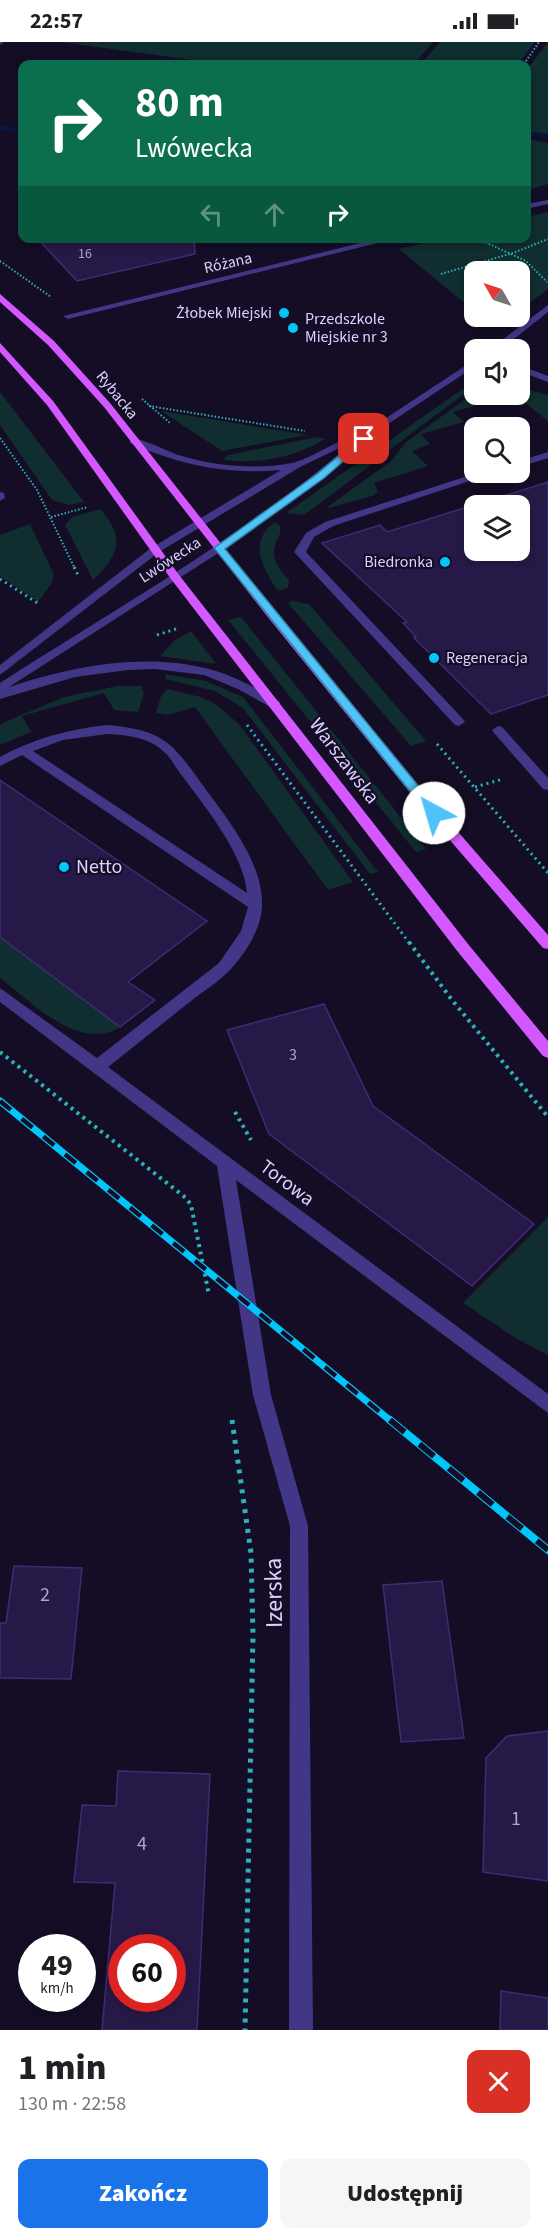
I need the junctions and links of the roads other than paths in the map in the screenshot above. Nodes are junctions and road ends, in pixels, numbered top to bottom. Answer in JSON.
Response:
{"nodes":[{"id":1,"x":548,"y":202,"type":"edge"},
{"id":2,"x":531,"y":206,"type":"edge"},
{"id":3,"x":373,"y":243,"type":"edge"},
{"id":4,"x":0,"y":297,"type":"edge"},
{"id":5,"x":548,"y":308,"type":"edge"},
{"id":6,"x":69,"y":316,"type":"dead end"},
{"id":7,"x":508,"y":339,"type":"edge"},
{"id":8,"x":0,"y":346,"type":"edge"},
{"id":9,"x":464,"y":370,"type":"edge"},
{"id":10,"x":530,"y":372,"type":"edge"},
{"id":11,"x":548,"y":379,"type":"edge"},
{"id":12,"x":378,"y":426,"type":"junction"},
{"id":13,"x":134,"y":441,"type":"junction"},
{"id":14,"x":545,"y":459,"type":"edge"},
{"id":15,"x":530,"y":462,"type":"edge"},
{"id":16,"x":296,"y":465,"type":"junction"},
{"id":17,"x":464,"y":481,"type":"edge"},
{"id":18,"x":199,"y":521,"type":"junction"},
{"id":19,"x":219,"y":548,"type":"junction"},
{"id":20,"x":155,"y":550,"type":"junction"},
{"id":21,"x":175,"y":577,"type":"junction"},
{"id":22,"x":0,"y":672,"type":"edge"},
{"id":23,"x":0,"y":688,"type":"edge"},
{"id":24,"x":0,"y":695,"type":"edge"},
{"id":25,"x":276,"y":705,"type":"junction"},
{"id":26,"x":459,"y":722,"type":"dead end"},
{"id":27,"x":498,"y":730,"type":"dead end"},
{"id":28,"x":22,"y":749,"type":"junction"},
{"id":29,"x":0,"y":762,"type":"edge"},
{"id":30,"x":548,"y":786,"type":"edge"},
{"id":31,"x":255,"y":905,"type":"junction"},
{"id":32,"x":548,"y":944,"type":"edge"},
{"id":33,"x":0,"y":994,"type":"edge"},
{"id":34,"x":548,"y":1052,"type":"edge"},
{"id":35,"x":97,"y":1067,"type":"junction"},
{"id":36,"x":225,"y":1163,"type":"junction"},
{"id":37,"x":548,"y":1406,"type":"edge"},
{"id":38,"x":301,"y":2030,"type":"edge"}],
"edges":[{"from":1,"to":2,"type":"street"},
{"from":3,"to":6,"type":"street","name":"Różana"},
{"from":4,"to":13,"type":"main road","name":"Rybacka"},
{"from":5,"to":7,"type":"street"},
{"from":8,"to":20,"type":"main road"},
{"from":9,"to":12,"type":"street","name":"Lwówecka"},
{"from":10,"to":11,"type":"street"},
{"from":12,"to":16,"type":"street","name":"Lwówecka"},
{"from":12,"to":19,"type":"street","name":"Lwówecka"},
{"from":13,"to":16,"type":"street"},
{"from":13,"to":18,"type":"main road","name":"Rybacka"},
{"from":14,"to":15,"type":"street"},
{"from":16,"to":18,"type":"street","name":"Lwówecka"},
{"from":17,"to":26,"type":"street"},
{"from":18,"to":19,"type":"main road","name":"Warszawska"},
{"from":18,"to":20,"type":"street","name":"Lwówecka"},
{"from":19,"to":21,"type":"street","name":"Lwówecka"},
{"from":19,"to":32,"type":"main road","name":"Warszawska"},
{"from":20,"to":21,"type":"main road","name":"Warszawska"},
{"from":20,"to":22,"type":"street","name":"Lwówecka"},
{"from":21,"to":23,"type":"street","name":"Lwówecka"},
{"from":21,"to":25,"type":"main road","name":"Warszawska"},
{"from":24,"to":25,"type":"street"},
{"from":25,"to":34,"type":"main road","name":"Warszawska"},
{"from":27,"to":30,"type":"street"},
{"from":28,"to":29,"type":"street"},
{"from":28,"to":31,"type":"street"},
{"from":28,"to":31,"type":"street"},
{"from":31,"to":35,"type":"street"},
{"from":33,"to":35,"type":"street","name":"Torowa"},
{"from":35,"to":36,"type":"street","name":"Torowa"},
{"from":36,"to":37,"type":"street","name":"Torowa"},
{"from":36,"to":38,"type":"street","name":"Izerska"}]}
